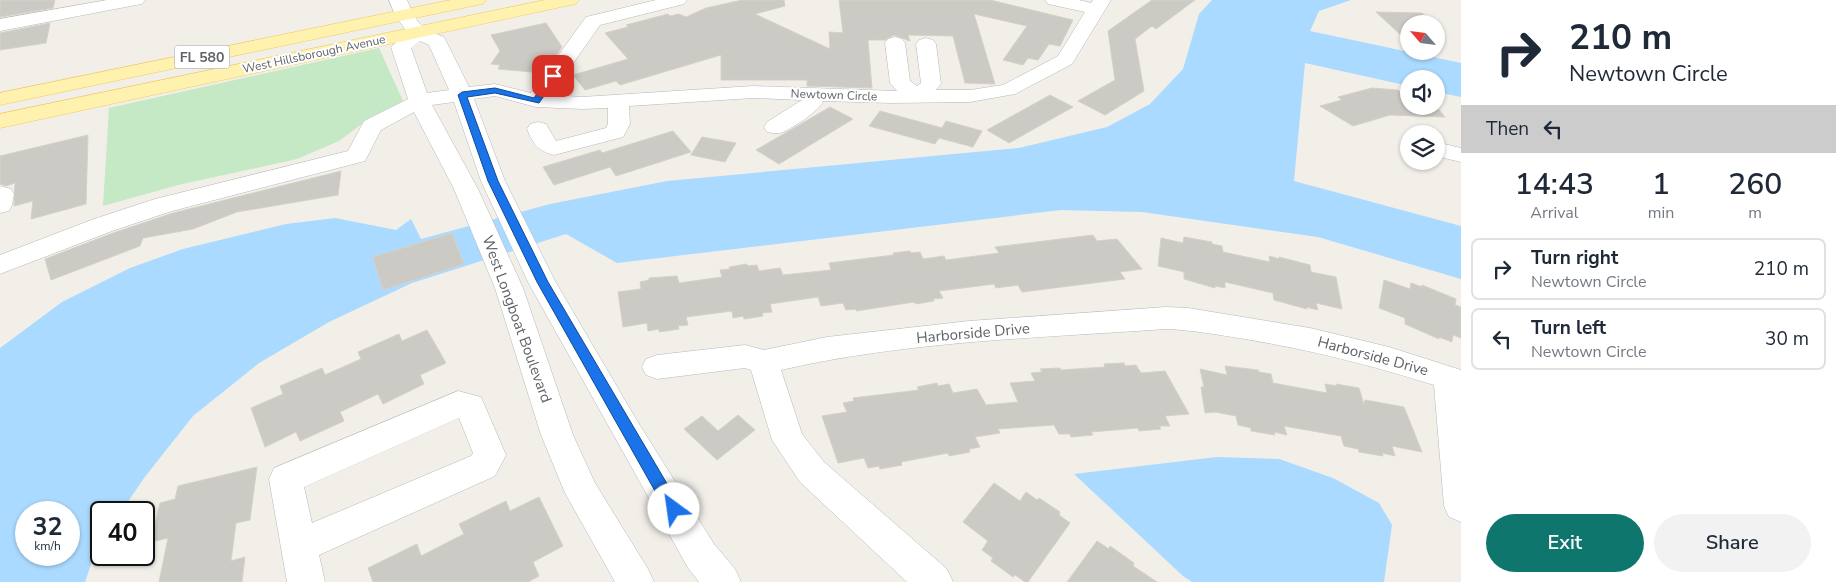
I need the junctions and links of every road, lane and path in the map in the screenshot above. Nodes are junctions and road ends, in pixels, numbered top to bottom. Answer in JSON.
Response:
{"nodes":[{"id":1,"x":136,"y":0,"type":"edge"},
{"id":2,"x":477,"y":0,"type":"edge"},
{"id":3,"x":570,"y":0,"type":"edge"},
{"id":4,"x":678,"y":0,"type":"edge"},
{"id":5,"x":1054,"y":0,"type":"edge"},
{"id":6,"x":1099,"y":4,"type":"edge"},
{"id":7,"x":401,"y":7,"type":"edge"},
{"id":8,"x":0,"y":25,"type":"edge"},
{"id":9,"x":417,"y":33,"type":"junction"},
{"id":10,"x":895,"y":43,"type":"dead end"},
{"id":11,"x":926,"y":44,"type":"dead end"},
{"id":12,"x":813,"y":94,"type":"junction"},
{"id":13,"x":462,"y":95,"type":"junction"},
{"id":14,"x":917,"y":96,"type":"junction"},
{"id":15,"x":0,"y":99,"type":"edge"},
{"id":16,"x":419,"y":101,"type":"junction"},
{"id":17,"x":536,"y":101,"type":"junction"},
{"id":18,"x":618,"y":101,"type":"junction"},
{"id":19,"x":0,"y":121,"type":"edge"},
{"id":20,"x":775,"y":127,"type":"dead end"},
{"id":21,"x":538,"y":129,"type":"dead end"},
{"id":22,"x":1445,"y":151,"type":"edge"},
{"id":23,"x":1461,"y":155,"type":"edge"},
{"id":24,"x":0,"y":194,"type":"edge"},
{"id":25,"x":0,"y":205,"type":"edge"},
{"id":26,"x":0,"y":265,"type":"edge"},
{"id":27,"x":764,"y":362,"type":"junction"},
{"id":28,"x":657,"y":367,"type":"dead end"},
{"id":29,"x":1455,"y":380,"type":"edge"},
{"id":30,"x":1461,"y":506,"type":"edge"},
{"id":31,"x":299,"y":546,"type":"junction"},
{"id":32,"x":306,"y":582,"type":"edge"},
{"id":33,"x":634,"y":582,"type":"edge"},
{"id":34,"x":722,"y":582,"type":"edge"},
{"id":35,"x":934,"y":582,"type":"edge"}],
"edges":[{"from":1,"to":8,"type":"street"},
{"from":2,"to":7,"type":"main road","name":"West Hillsborough Avenue","number":"FL 580"},
{"from":3,"to":9,"type":"main road","name":"West Hillsborough Avenue","number":"FL 580"},
{"from":4,"to":17,"type":"street"},
{"from":5,"to":6,"type":"street","name":"Newtown Circle"},
{"from":6,"to":14,"type":"street","name":"Newtown Circle"},
{"from":7,"to":9,"type":"street","name":"West Longboat Boulevard"},
{"from":7,"to":15,"type":"main road","name":"West Hillsborough Avenue","number":"FL 580"},
{"from":9,"to":13,"type":"street","name":"West Longboat Boulevard"},
{"from":9,"to":16,"type":"street","name":"West Longboat Boulevard"},
{"from":9,"to":19,"type":"main road","name":"West Hillsborough Avenue","number":"FL 580"},
{"from":10,"to":14,"type":"street"},
{"from":11,"to":14,"type":"street"},
{"from":12,"to":14,"type":"street","name":"Newtown Circle"},
{"from":12,"to":18,"type":"street","name":"Newtown Circle"},
{"from":12,"to":20,"type":"street"},
{"from":13,"to":16,"type":"street","name":"Newtown Circle"},
{"from":13,"to":17,"type":"street","name":"Newtown Circle"},
{"from":13,"to":34,"type":"street","name":"West Longboat Boulevard"},
{"from":16,"to":26,"type":"street"},
{"from":16,"to":33,"type":"street","name":"West Longboat Boulevard"},
{"from":17,"to":18,"type":"street","name":"Newtown Circle"},
{"from":18,"to":21,"type":"street"},
{"from":22,"to":23,"type":"street"},
{"from":24,"to":25,"type":"street"},
{"from":27,"to":28,"type":"street"},
{"from":27,"to":29,"type":"street","name":"Harborside Drive"},
{"from":27,"to":35,"type":"street"},
{"from":29,"to":30,"type":"street"},
{"from":31,"to":31,"type":"street"},
{"from":31,"to":32,"type":"street"}]}
